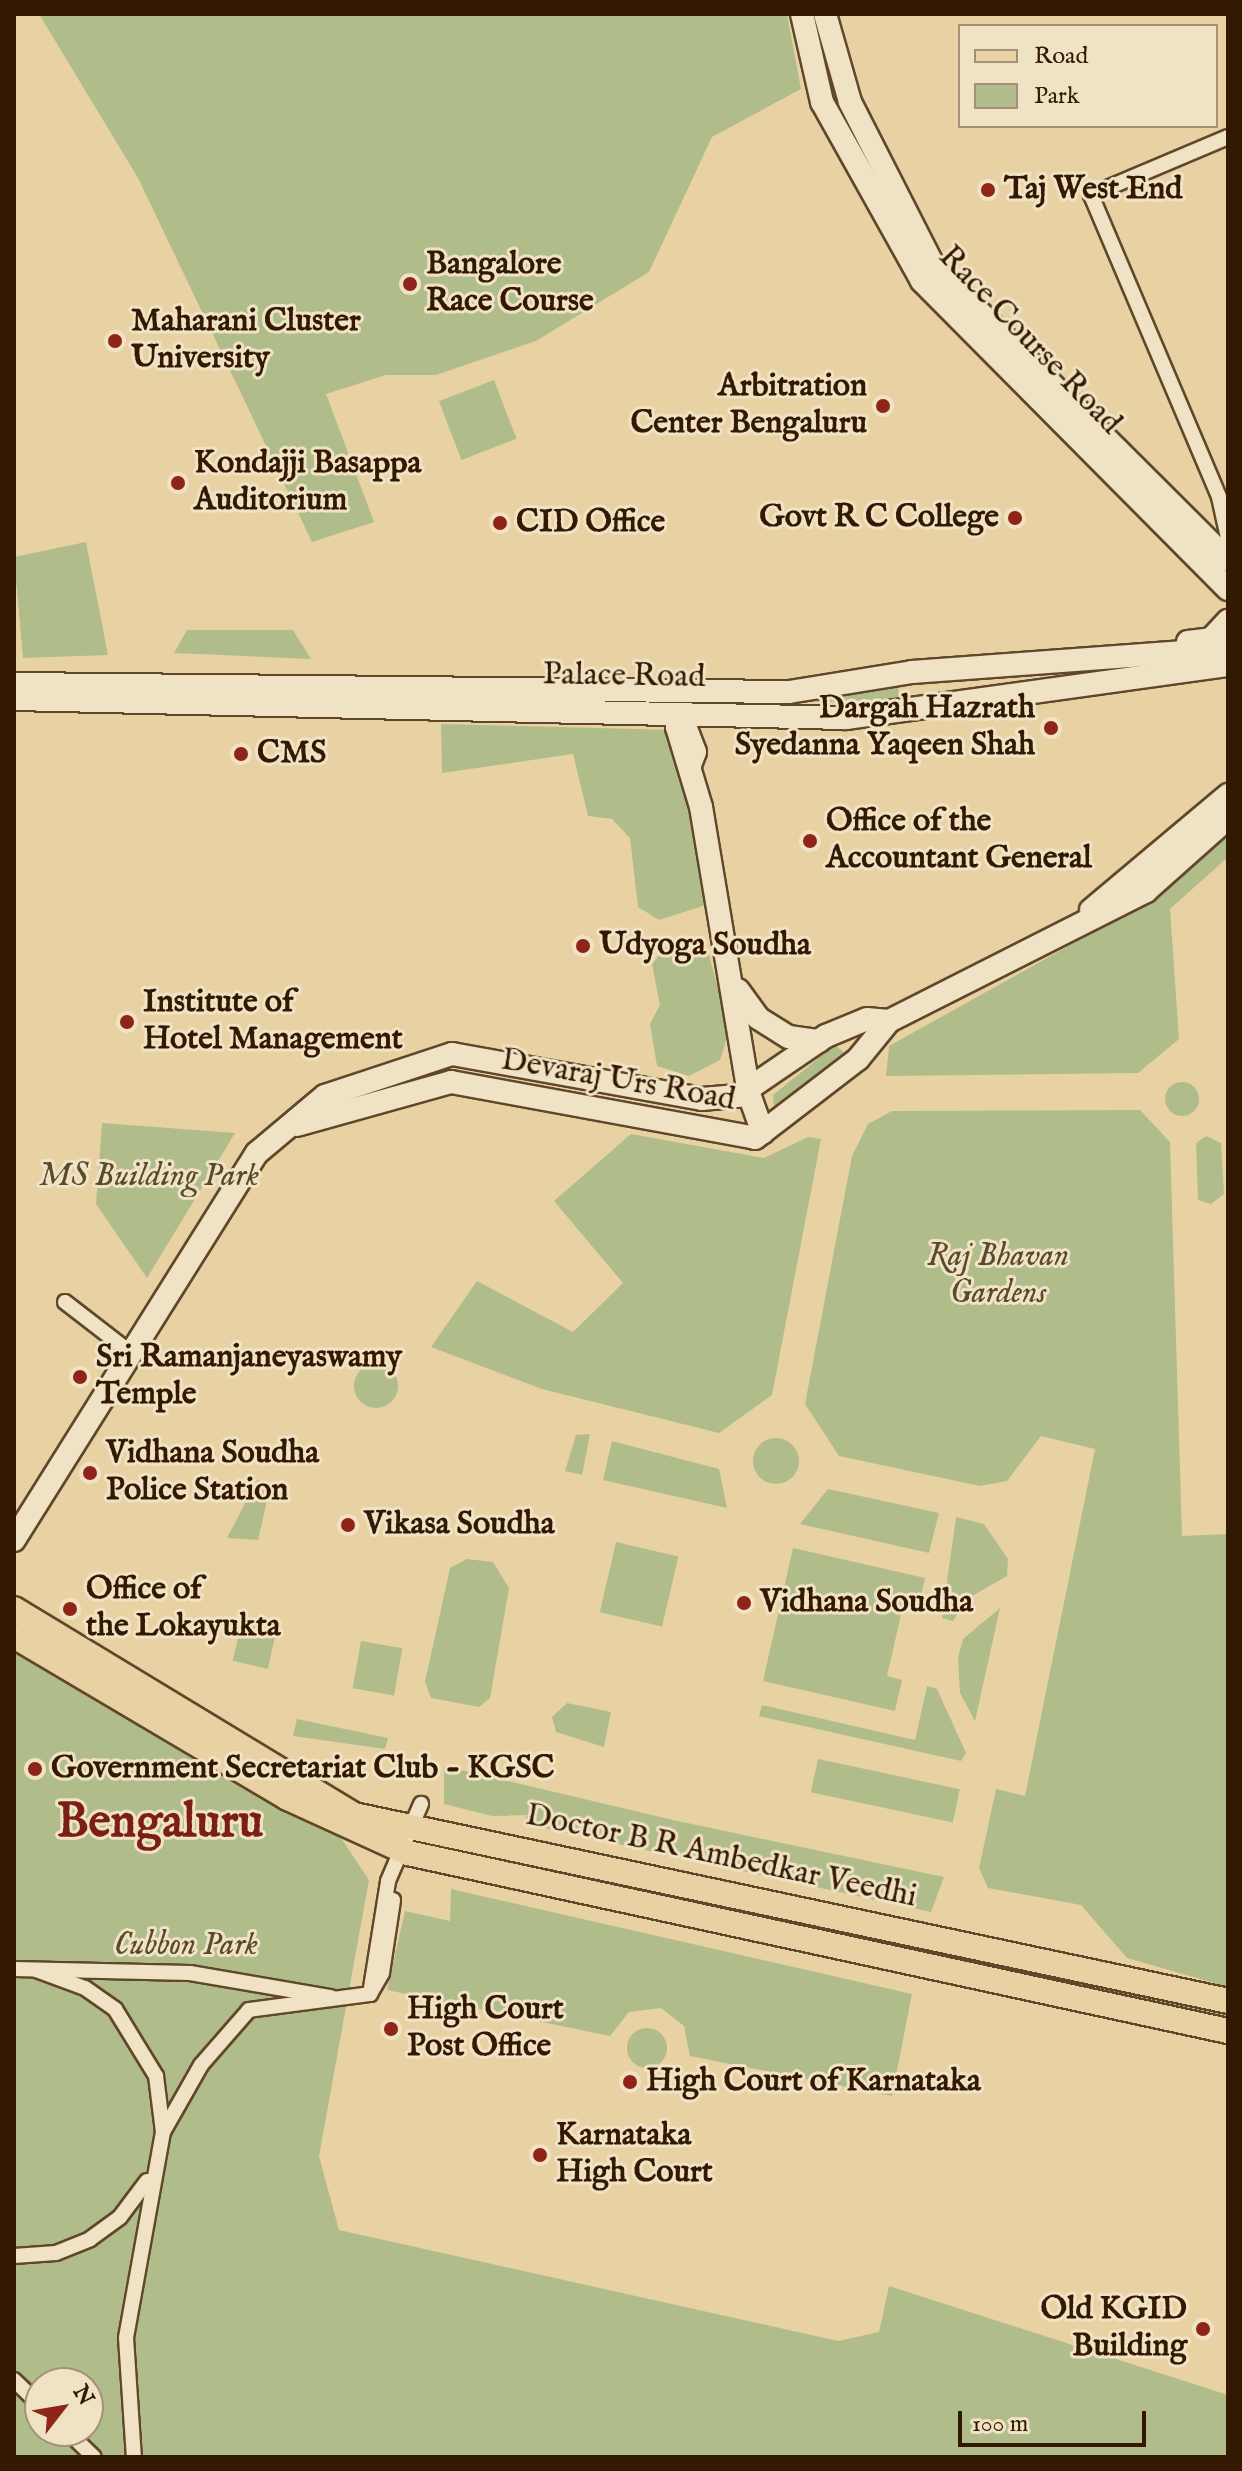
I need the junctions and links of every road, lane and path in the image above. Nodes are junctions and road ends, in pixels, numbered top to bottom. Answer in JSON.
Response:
{"nodes":[{"id":1,"x":802,"y":14,"type":"edge"},
{"id":2,"x":825,"y":14,"type":"edge"},
{"id":3,"x":1227,"y":139,"type":"edge"},
{"id":4,"x":1228,"y":538,"type":"edge"},
{"id":5,"x":1228,"y":560,"type":"edge"},
{"id":6,"x":1225,"y":591,"type":"edge"},
{"id":7,"x":1228,"y":621,"type":"edge"},
{"id":8,"x":1228,"y":649,"type":"edge"},
{"id":9,"x":1090,"y":662,"type":"junction"},
{"id":10,"x":1228,"y":665,"type":"edge"},
{"id":11,"x":994,"y":668,"type":"junction"},
{"id":12,"x":14,"y":684,"type":"edge"},
{"id":13,"x":189,"y":693,"type":"junction"},
{"id":14,"x":996,"y":698,"type":"junction"},
{"id":15,"x":14,"y":699,"type":"edge"},
{"id":16,"x":677,"y":707,"type":"junction"},
{"id":17,"x":1228,"y":795,"type":"edge"},
{"id":18,"x":1228,"y":818,"type":"edge"},
{"id":19,"x":1069,"y":929,"type":"junction"},
{"id":20,"x":732,"y":983,"type":"junction"},
{"id":21,"x":889,"y":1021,"type":"junction"},
{"id":22,"x":829,"y":1036,"type":"junction"},
{"id":23,"x":858,"y":1059,"type":"junction"},
{"id":24,"x":749,"y":1094,"type":"junction"},
{"id":25,"x":297,"y":1125,"type":"junction"},
{"id":26,"x":763,"y":1133,"type":"junction"},
{"id":27,"x":65,"y":1302,"type":"dead end"},
{"id":28,"x":131,"y":1353,"type":"junction"},
{"id":29,"x":14,"y":1540,"type":"edge"},
{"id":30,"x":14,"y":1609,"type":"edge"},
{"id":31,"x":14,"y":1636,"type":"edge"},
{"id":32,"x":413,"y":1825,"type":"junction"},
{"id":33,"x":402,"y":1851,"type":"junction"},
{"id":34,"x":14,"y":1969,"type":"edge"},
{"id":35,"x":36,"y":1970,"type":"junction"},
{"id":36,"x":331,"y":1997,"type":"junction"},
{"id":37,"x":1228,"y":2001,"type":"edge"},
{"id":38,"x":1228,"y":2031,"type":"edge"},
{"id":39,"x":163,"y":2132,"type":"junction"},
{"id":40,"x":158,"y":2155,"type":"junction"},
{"id":41,"x":14,"y":2256,"type":"edge"},
{"id":42,"x":134,"y":2457,"type":"edge"}],
"edges":[{"from":1,"to":6,"type":"main road","name":"Race Course Road"},
{"from":2,"to":5,"type":"main road","name":"Race Course Road"},
{"from":3,"to":4,"type":"street"},
{"from":7,"to":9,"type":"main road","name":"Palace Road"},
{"from":8,"to":9,"type":"main road","name":"Palace Road"},
{"from":9,"to":11,"type":"main road","name":"Palace Road"},
{"from":10,"to":14,"type":"main road","name":"Palace Road"},
{"from":11,"to":14,"type":"main road"},
{"from":11,"to":16,"type":"main road","name":"Palace Road"},
{"from":12,"to":13,"type":"main road","name":"Palace Road"},
{"from":13,"to":15,"type":"main road","name":"Palace Road"},
{"from":13,"to":16,"type":"main road","name":"Palace Road"},
{"from":14,"to":16,"type":"main road","name":"Palace Road"},
{"from":16,"to":20,"type":"main road"},
{"from":17,"to":19,"type":"main road","name":"Devaraj Urs Road"},
{"from":18,"to":19,"type":"main road","name":"Devaraj Urs Road"},
{"from":19,"to":21,"type":"main road","name":"Devaraj Urs Road"},
{"from":20,"to":22,"type":"main road"},
{"from":20,"to":24,"type":"main road"},
{"from":21,"to":22,"type":"main road","name":"Devaraj Urs Road"},
{"from":21,"to":23,"type":"main road","name":"Devaraj Urs Road"},
{"from":22,"to":23,"type":"main road"},
{"from":22,"to":24,"type":"main road","name":"Devaraj Urs Road"},
{"from":23,"to":26,"type":"main road","name":"Devaraj Urs Road"},
{"from":24,"to":25,"type":"main road","name":"Devaraj Urs Road"},
{"from":24,"to":26,"type":"main road"},
{"from":25,"to":26,"type":"main road","name":"Devaraj Urs Road"},
{"from":25,"to":28,"type":"main road","name":"Devaraj Urs Road"},
{"from":27,"to":28,"type":"street"},
{"from":28,"to":29,"type":"main road","name":"Devaraj Urs Road"},
{"from":30,"to":32,"type":"main road","name":"Doctor B R Ambedkar Veedhi"},
{"from":31,"to":33,"type":"main road","name":"Doctor B R Ambedkar Veedhi"},
{"from":32,"to":33,"type":"street"},
{"from":32,"to":37,"type":"main road","name":"Doctor B R Ambedkar Veedhi"},
{"from":33,"to":36,"type":"street"},
{"from":33,"to":38,"type":"main road","name":"Doctor B R Ambedkar Veedhi"},
{"from":34,"to":35,"type":"street"},
{"from":35,"to":36,"type":"street"},
{"from":35,"to":39,"type":"street"},
{"from":36,"to":39,"type":"street"},
{"from":39,"to":40,"type":"street"},
{"from":40,"to":41,"type":"street"},
{"from":40,"to":42,"type":"street"}]}
